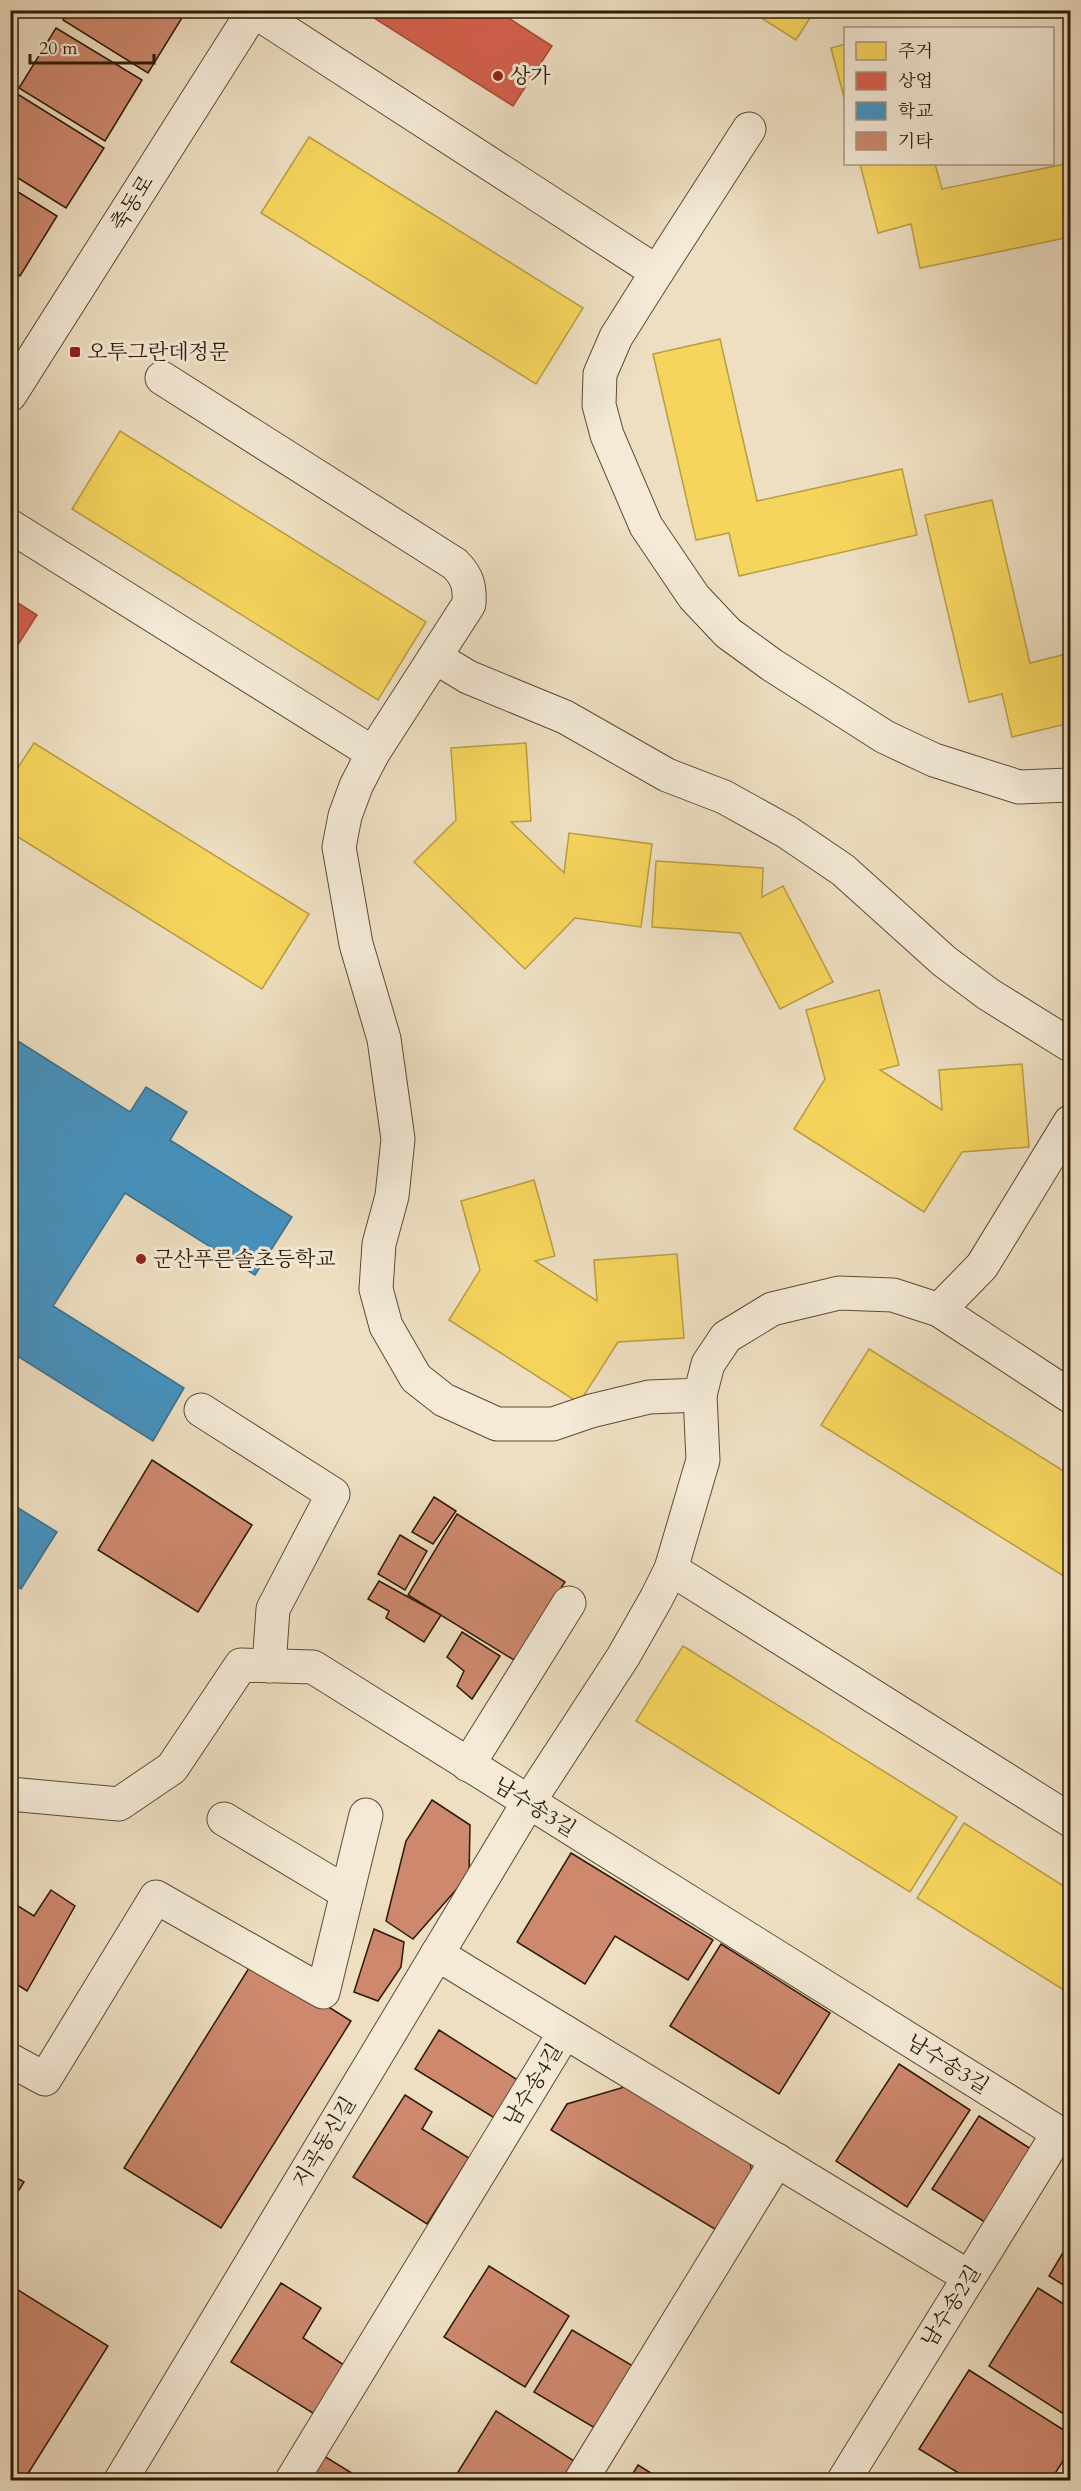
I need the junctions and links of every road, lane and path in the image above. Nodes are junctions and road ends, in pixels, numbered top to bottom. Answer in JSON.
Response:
{"nodes":[{"id":1,"x":254,"y":11,"type":"edge"},
{"id":2,"x":749,"y":129,"type":"dead end"},
{"id":3,"x":657,"y":272,"type":"junction"},
{"id":4,"x":162,"y":378,"type":"dead end"},
{"id":5,"x":10,"y":395,"type":"edge"},
{"id":6,"x":10,"y":526,"type":"edge"},
{"id":7,"x":435,"y":657,"type":"junction"},
{"id":8,"x":373,"y":753,"type":"junction"},
{"id":9,"x":1071,"y":785,"type":"edge"},
{"id":10,"x":1071,"y":1046,"type":"edge"},
{"id":11,"x":1071,"y":1122,"type":"edge"},
{"id":12,"x":939,"y":1310,"type":"junction"},
{"id":13,"x":700,"y":1395,"type":"junction"},
{"id":14,"x":1071,"y":1396,"type":"edge"},
{"id":15,"x":201,"y":1410,"type":"dead end"},
{"id":16,"x":671,"y":1569,"type":"junction"},
{"id":17,"x":569,"y":1603,"type":"dead end"},
{"id":18,"x":269,"y":1666,"type":"junction"},
{"id":19,"x":468,"y":1765,"type":"junction"},
{"id":20,"x":10,"y":1794,"type":"edge"},
{"id":21,"x":528,"y":1803,"type":"junction"},
{"id":22,"x":366,"y":1815,"type":"dead end"},
{"id":23,"x":224,"y":1819,"type":"dead end"},
{"id":24,"x":1071,"y":1820,"type":"edge"},
{"id":25,"x":347,"y":1893,"type":"junction"},
{"id":26,"x":437,"y":1954,"type":"junction"},
{"id":27,"x":565,"y":2032,"type":"junction"},
{"id":28,"x":10,"y":2060,"type":"edge"},
{"id":29,"x":1065,"y":2136,"type":"edge"},
{"id":30,"x":777,"y":2160,"type":"junction"},
{"id":31,"x":969,"y":2277,"type":"junction"},
{"id":32,"x":121,"y":2481,"type":"edge"},
{"id":33,"x":292,"y":2481,"type":"edge"},
{"id":34,"x":581,"y":2481,"type":"edge"},
{"id":35,"x":844,"y":2481,"type":"edge"}],
"edges":[{"from":1,"to":3,"type":"street"},
{"from":1,"to":5,"type":"street","name":"축동로"},
{"from":2,"to":3,"type":"street"},
{"from":3,"to":9,"type":"street"},
{"from":4,"to":7,"type":"street"},
{"from":6,"to":8,"type":"street"},
{"from":7,"to":8,"type":"street"},
{"from":7,"to":10,"type":"street"},
{"from":8,"to":13,"type":"street"},
{"from":11,"to":12,"type":"street"},
{"from":12,"to":13,"type":"street","name":"지곡동신길"},
{"from":12,"to":14,"type":"street","name":"지곡동신길"},
{"from":13,"to":16,"type":"street","name":"지곡동신길"},
{"from":15,"to":18,"type":"street"},
{"from":16,"to":21,"type":"street","name":"지곡동신길"},
{"from":16,"to":24,"type":"street"},
{"from":17,"to":19,"type":"street"},
{"from":18,"to":19,"type":"street","name":"남수송3길"},
{"from":18,"to":20,"type":"street","name":"남수송3길"},
{"from":19,"to":21,"type":"street","name":"남수송3길"},
{"from":21,"to":26,"type":"street","name":"지곡동신길"},
{"from":21,"to":29,"type":"street","name":"남수송3길"},
{"from":22,"to":25,"type":"street"},
{"from":23,"to":25,"type":"street"},
{"from":25,"to":28,"type":"street"},
{"from":26,"to":27,"type":"street"},
{"from":26,"to":32,"type":"street","name":"지곡동신길"},
{"from":27,"to":30,"type":"street","name":"남수송4길"},
{"from":27,"to":33,"type":"street","name":"남수송4길"},
{"from":29,"to":31,"type":"street","name":"남수송2길"},
{"from":30,"to":31,"type":"street","name":"남수송4길"},
{"from":30,"to":34,"type":"street"},
{"from":31,"to":35,"type":"street","name":"남수송2길"}]}
